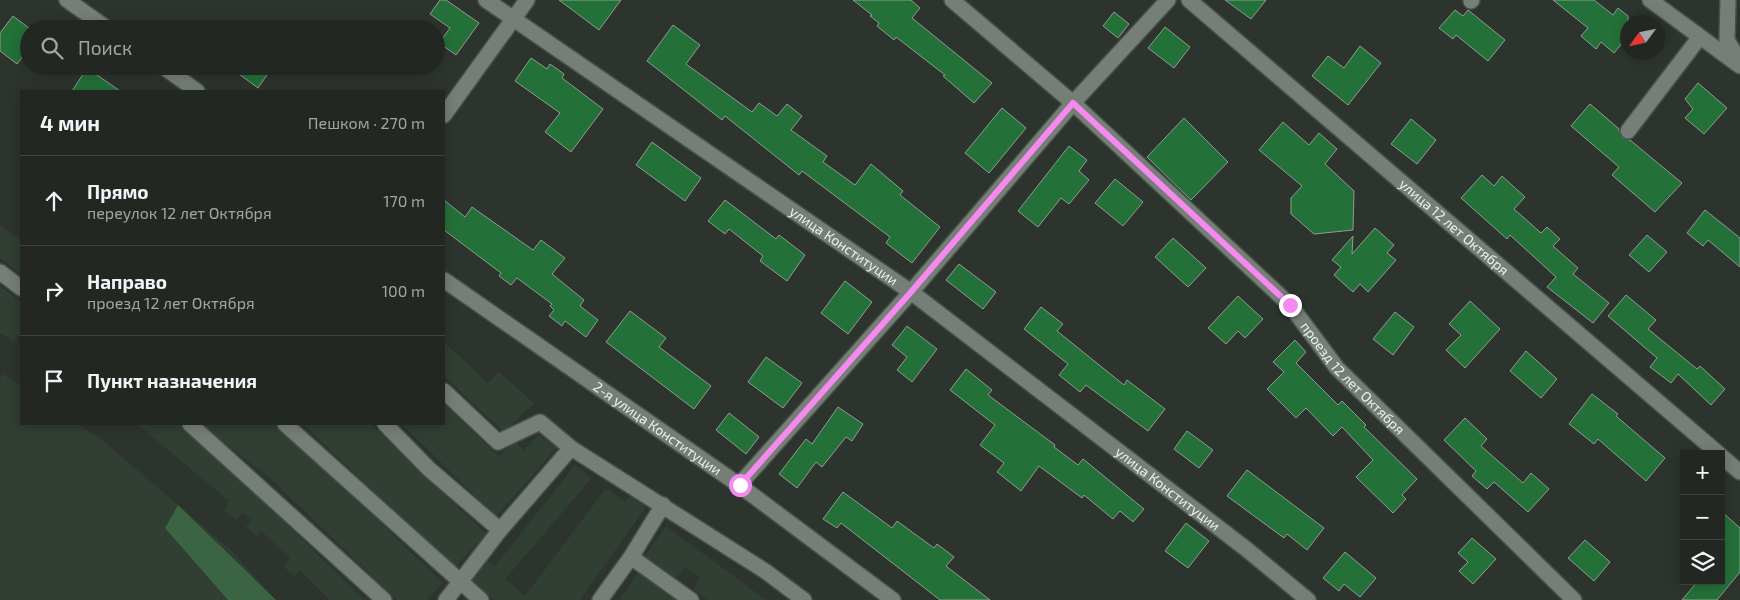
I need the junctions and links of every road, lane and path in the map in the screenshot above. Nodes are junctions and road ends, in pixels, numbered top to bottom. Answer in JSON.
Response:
{"nodes":[{"id":1,"x":67,"y":0,"type":"edge"},
{"id":2,"x":486,"y":0,"type":"edge"},
{"id":3,"x":527,"y":0,"type":"edge"},
{"id":4,"x":952,"y":0,"type":"edge"},
{"id":5,"x":1168,"y":0,"type":"edge"},
{"id":6,"x":1189,"y":0,"type":"edge"},
{"id":7,"x":1650,"y":0,"type":"edge"},
{"id":8,"x":1728,"y":0,"type":"edge"},
{"id":9,"x":512,"y":18,"type":"junction"},
{"id":10,"x":95,"y":20,"type":"edge"},
{"id":11,"x":1699,"y":38,"type":"junction"},
{"id":12,"x":1740,"y":62,"type":"edge"},
{"id":13,"x":1740,"y":66,"type":"edge"},
{"id":14,"x":175,"y":75,"type":"edge"},
{"id":15,"x":196,"y":90,"type":"edge"},
{"id":16,"x":1073,"y":103,"type":"junction"},
{"id":17,"x":445,"y":114,"type":"edge"},
{"id":18,"x":1628,"y":131,"type":"dead end"},
{"id":19,"x":0,"y":272,"type":"edge"},
{"id":20,"x":445,"y":281,"type":"edge"},
{"id":21,"x":20,"y":287,"type":"edge"},
{"id":22,"x":911,"y":292,"type":"junction"},
{"id":23,"x":445,"y":392,"type":"edge"},
{"id":24,"x":191,"y":425,"type":"edge"},
{"id":25,"x":286,"y":425,"type":"edge"},
{"id":26,"x":386,"y":425,"type":"edge"},
{"id":27,"x":571,"y":448,"type":"junction"},
{"id":28,"x":1714,"y":450,"type":"edge"},
{"id":29,"x":1725,"y":459,"type":"edge"},
{"id":30,"x":1740,"y":472,"type":"edge"},
{"id":31,"x":740,"y":485,"type":"junction"},
{"id":32,"x":663,"y":504,"type":"junction"},
{"id":33,"x":500,"y":530,"type":"junction"},
{"id":34,"x":631,"y":557,"type":"junction"},
{"id":35,"x":459,"y":581,"type":"junction"},
{"id":36,"x":384,"y":600,"type":"edge"},
{"id":37,"x":446,"y":600,"type":"edge"},
{"id":38,"x":481,"y":600,"type":"edge"},
{"id":39,"x":600,"y":600,"type":"edge"},
{"id":40,"x":691,"y":600,"type":"edge"},
{"id":41,"x":804,"y":600,"type":"edge"},
{"id":42,"x":893,"y":600,"type":"edge"},
{"id":43,"x":1308,"y":600,"type":"edge"},
{"id":44,"x":1574,"y":600,"type":"edge"}],
"edges":[{"from":1,"to":10,"type":"street"},
{"from":2,"to":9,"type":"street","name":"улица Конституции"},
{"from":3,"to":9,"type":"street"},
{"from":4,"to":16,"type":"street","name":"проезд 12 лет Октября"},
{"from":5,"to":16,"type":"street"},
{"from":6,"to":28,"type":"street","name":"улица 12 лет Октября"},
{"from":7,"to":11,"type":"street"},
{"from":8,"to":12,"type":"street"},
{"from":9,"to":17,"type":"street"},
{"from":9,"to":22,"type":"street","name":"улица Конституции"},
{"from":11,"to":13,"type":"street"},
{"from":11,"to":18,"type":"street"},
{"from":14,"to":15,"type":"street"},
{"from":16,"to":22,"type":"street"},
{"from":16,"to":44,"type":"street","name":"проезд 12 лет Октября"},
{"from":19,"to":21,"type":"street"},
{"from":20,"to":31,"type":"street","name":"2-я улица Конституции"},
{"from":22,"to":31,"type":"street"},
{"from":22,"to":43,"type":"street","name":"улица Конституции"},
{"from":23,"to":27,"type":"street"},
{"from":24,"to":36,"type":"street"},
{"from":25,"to":35,"type":"street"},
{"from":26,"to":33,"type":"street"},
{"from":27,"to":32,"type":"street"},
{"from":27,"to":33,"type":"street"},
{"from":29,"to":30,"type":"street","name":"улица 12 лет Октября"},
{"from":31,"to":42,"type":"street","name":"2-я улица Конституции"},
{"from":32,"to":34,"type":"street"},
{"from":32,"to":41,"type":"street"},
{"from":33,"to":35,"type":"street"},
{"from":34,"to":39,"type":"street"},
{"from":34,"to":40,"type":"street"},
{"from":35,"to":37,"type":"street"},
{"from":35,"to":38,"type":"street"}]}
